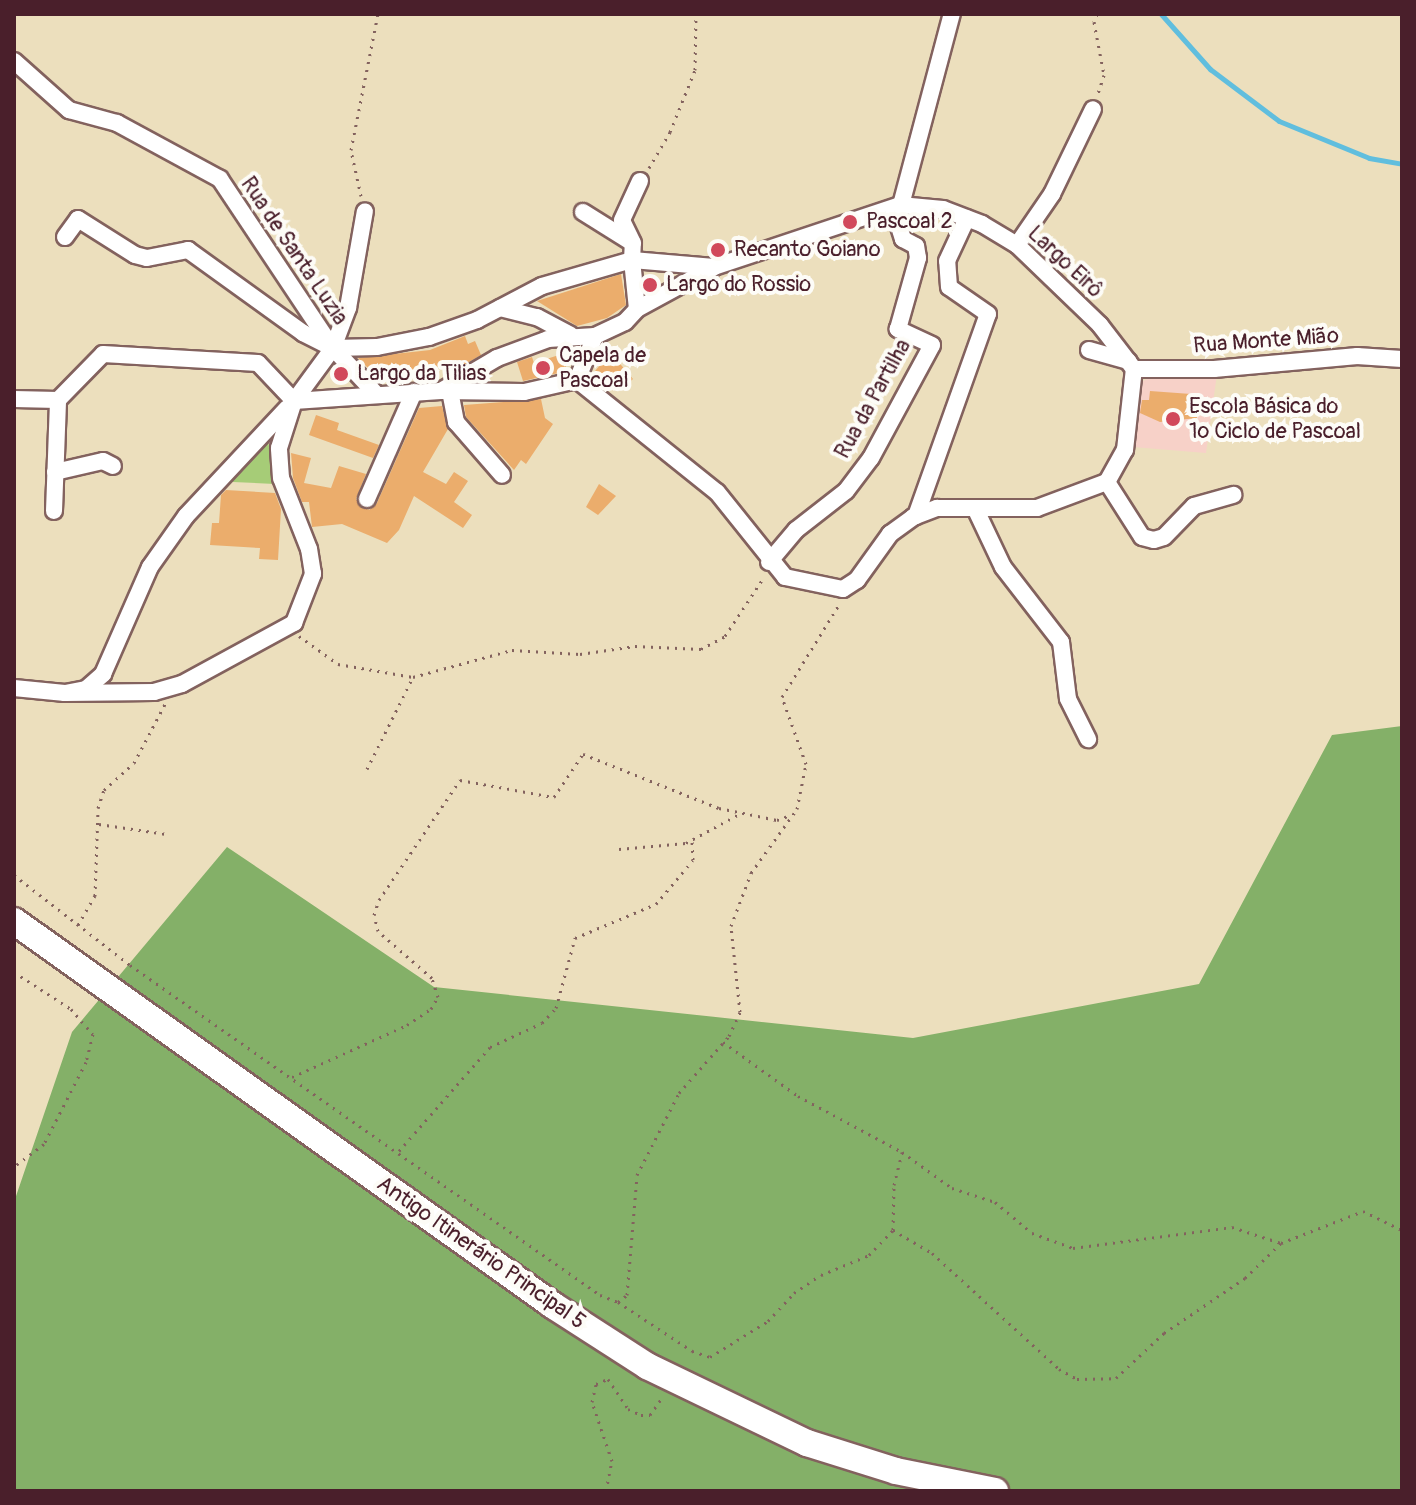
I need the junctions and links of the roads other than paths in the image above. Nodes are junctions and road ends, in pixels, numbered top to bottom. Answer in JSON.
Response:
{"nodes":[{"id":1,"x":952,"y":14,"type":"edge"},
{"id":2,"x":14,"y":61,"type":"edge"},
{"id":3,"x":1093,"y":109,"type":"road end"},
{"id":4,"x":640,"y":181,"type":"road end"},
{"id":5,"x":900,"y":205,"type":"junction"},
{"id":6,"x":365,"y":211,"type":"road end"},
{"id":7,"x":583,"y":212,"type":"dead end"},
{"id":8,"x":967,"y":218,"type":"junction"},
{"id":9,"x":65,"y":237,"type":"dead end"},
{"id":10,"x":633,"y":243,"type":"junction"},
{"id":11,"x":1017,"y":245,"type":"junction"},
{"id":12,"x":632,"y":260,"type":"junction"},
{"id":13,"x":714,"y":267,"type":"junction"},
{"id":14,"x":500,"y":308,"type":"junction"},
{"id":15,"x":637,"y":309,"type":"junction"},
{"id":16,"x":571,"y":335,"type":"junction"},
{"id":17,"x":595,"y":336,"type":"junction"},
{"id":18,"x":333,"y":348,"type":"junction"},
{"id":19,"x":1089,"y":350,"type":"dead end"},
{"id":20,"x":497,"y":358,"type":"junction"},
{"id":21,"x":1402,"y":359,"type":"edge"},
{"id":22,"x":1131,"y":365,"type":"junction"},
{"id":23,"x":577,"y":380,"type":"junction"},
{"id":24,"x":445,"y":391,"type":"junction"},
{"id":25,"x":414,"y":392,"type":"junction"},
{"id":26,"x":506,"y":392,"type":"junction"},
{"id":27,"x":376,"y":394,"type":"junction"},
{"id":28,"x":14,"y":399,"type":"edge"},
{"id":29,"x":58,"y":400,"type":"junction"},
{"id":30,"x":294,"y":401,"type":"junction"},
{"id":31,"x":113,"y":466,"type":"dead end"},
{"id":32,"x":55,"y":472,"type":"junction"},
{"id":33,"x":502,"y":475,"type":"dead end"},
{"id":34,"x":1107,"y":482,"type":"junction"},
{"id":35,"x":1233,"y":495,"type":"dead end"},
{"id":36,"x":367,"y":499,"type":"dead end"},
{"id":37,"x":975,"y":508,"type":"junction"},
{"id":38,"x":54,"y":511,"type":"dead end"},
{"id":39,"x":916,"y":516,"type":"junction"},
{"id":40,"x":769,"y":562,"type":"junction"},
{"id":41,"x":14,"y":688,"type":"edge"},
{"id":42,"x":65,"y":693,"type":"junction"},
{"id":43,"x":1088,"y":739,"type":"dead end"},
{"id":44,"x":14,"y":921,"type":"edge"},
{"id":45,"x":995,"y":1491,"type":"edge"}],
"edges":[{"from":1,"to":5,"type":"street"},
{"from":2,"to":18,"type":"street","name":"Rua de Santa Luzia"},
{"from":3,"to":11,"type":"street"},
{"from":4,"to":10,"type":"street"},
{"from":5,"to":8,"type":"street","name":"Largo Eirô"},
{"from":5,"to":13,"type":"street"},
{"from":5,"to":40,"type":"street","name":"Rua da Partilha"},
{"from":6,"to":18,"type":"street"},
{"from":7,"to":10,"type":"street"},
{"from":8,"to":11,"type":"street","name":"Largo Eirô"},
{"from":8,"to":39,"type":"street"},
{"from":9,"to":18,"type":"street"},
{"from":10,"to":12,"type":"street"},
{"from":11,"to":22,"type":"street","name":"Largo Eirô"},
{"from":12,"to":13,"type":"street"},
{"from":12,"to":14,"type":"street"},
{"from":12,"to":15,"type":"street"},
{"from":13,"to":15,"type":"street"},
{"from":14,"to":16,"type":"street"},
{"from":14,"to":18,"type":"street"},
{"from":15,"to":17,"type":"street"},
{"from":16,"to":17,"type":"street"},
{"from":16,"to":20,"type":"street"},
{"from":17,"to":23,"type":"street"},
{"from":18,"to":27,"type":"street"},
{"from":18,"to":30,"type":"street"},
{"from":19,"to":22,"type":"street","name":"Rua Monte Mião"},
{"from":20,"to":24,"type":"street"},
{"from":20,"to":26,"type":"street"},
{"from":21,"to":22,"type":"street","name":"Rua Monte Mião"},
{"from":22,"to":34,"type":"street"},
{"from":23,"to":26,"type":"street"},
{"from":23,"to":40,"type":"street"},
{"from":24,"to":25,"type":"street"},
{"from":24,"to":26,"type":"street"},
{"from":24,"to":33,"type":"street"},
{"from":25,"to":27,"type":"street"},
{"from":25,"to":36,"type":"street"},
{"from":27,"to":30,"type":"street"},
{"from":28,"to":29,"type":"street"},
{"from":29,"to":30,"type":"street"},
{"from":29,"to":32,"type":"street"},
{"from":30,"to":42,"type":"street"},
{"from":30,"to":42,"type":"street"},
{"from":31,"to":32,"type":"street"},
{"from":32,"to":38,"type":"street"},
{"from":34,"to":35,"type":"street"},
{"from":34,"to":37,"type":"street"},
{"from":37,"to":39,"type":"street"},
{"from":37,"to":43,"type":"street"},
{"from":39,"to":40,"type":"street"},
{"from":41,"to":42,"type":"street"},
{"from":44,"to":45,"type":"highway","name":"Antigo Itinerário Principal 5"}]}
